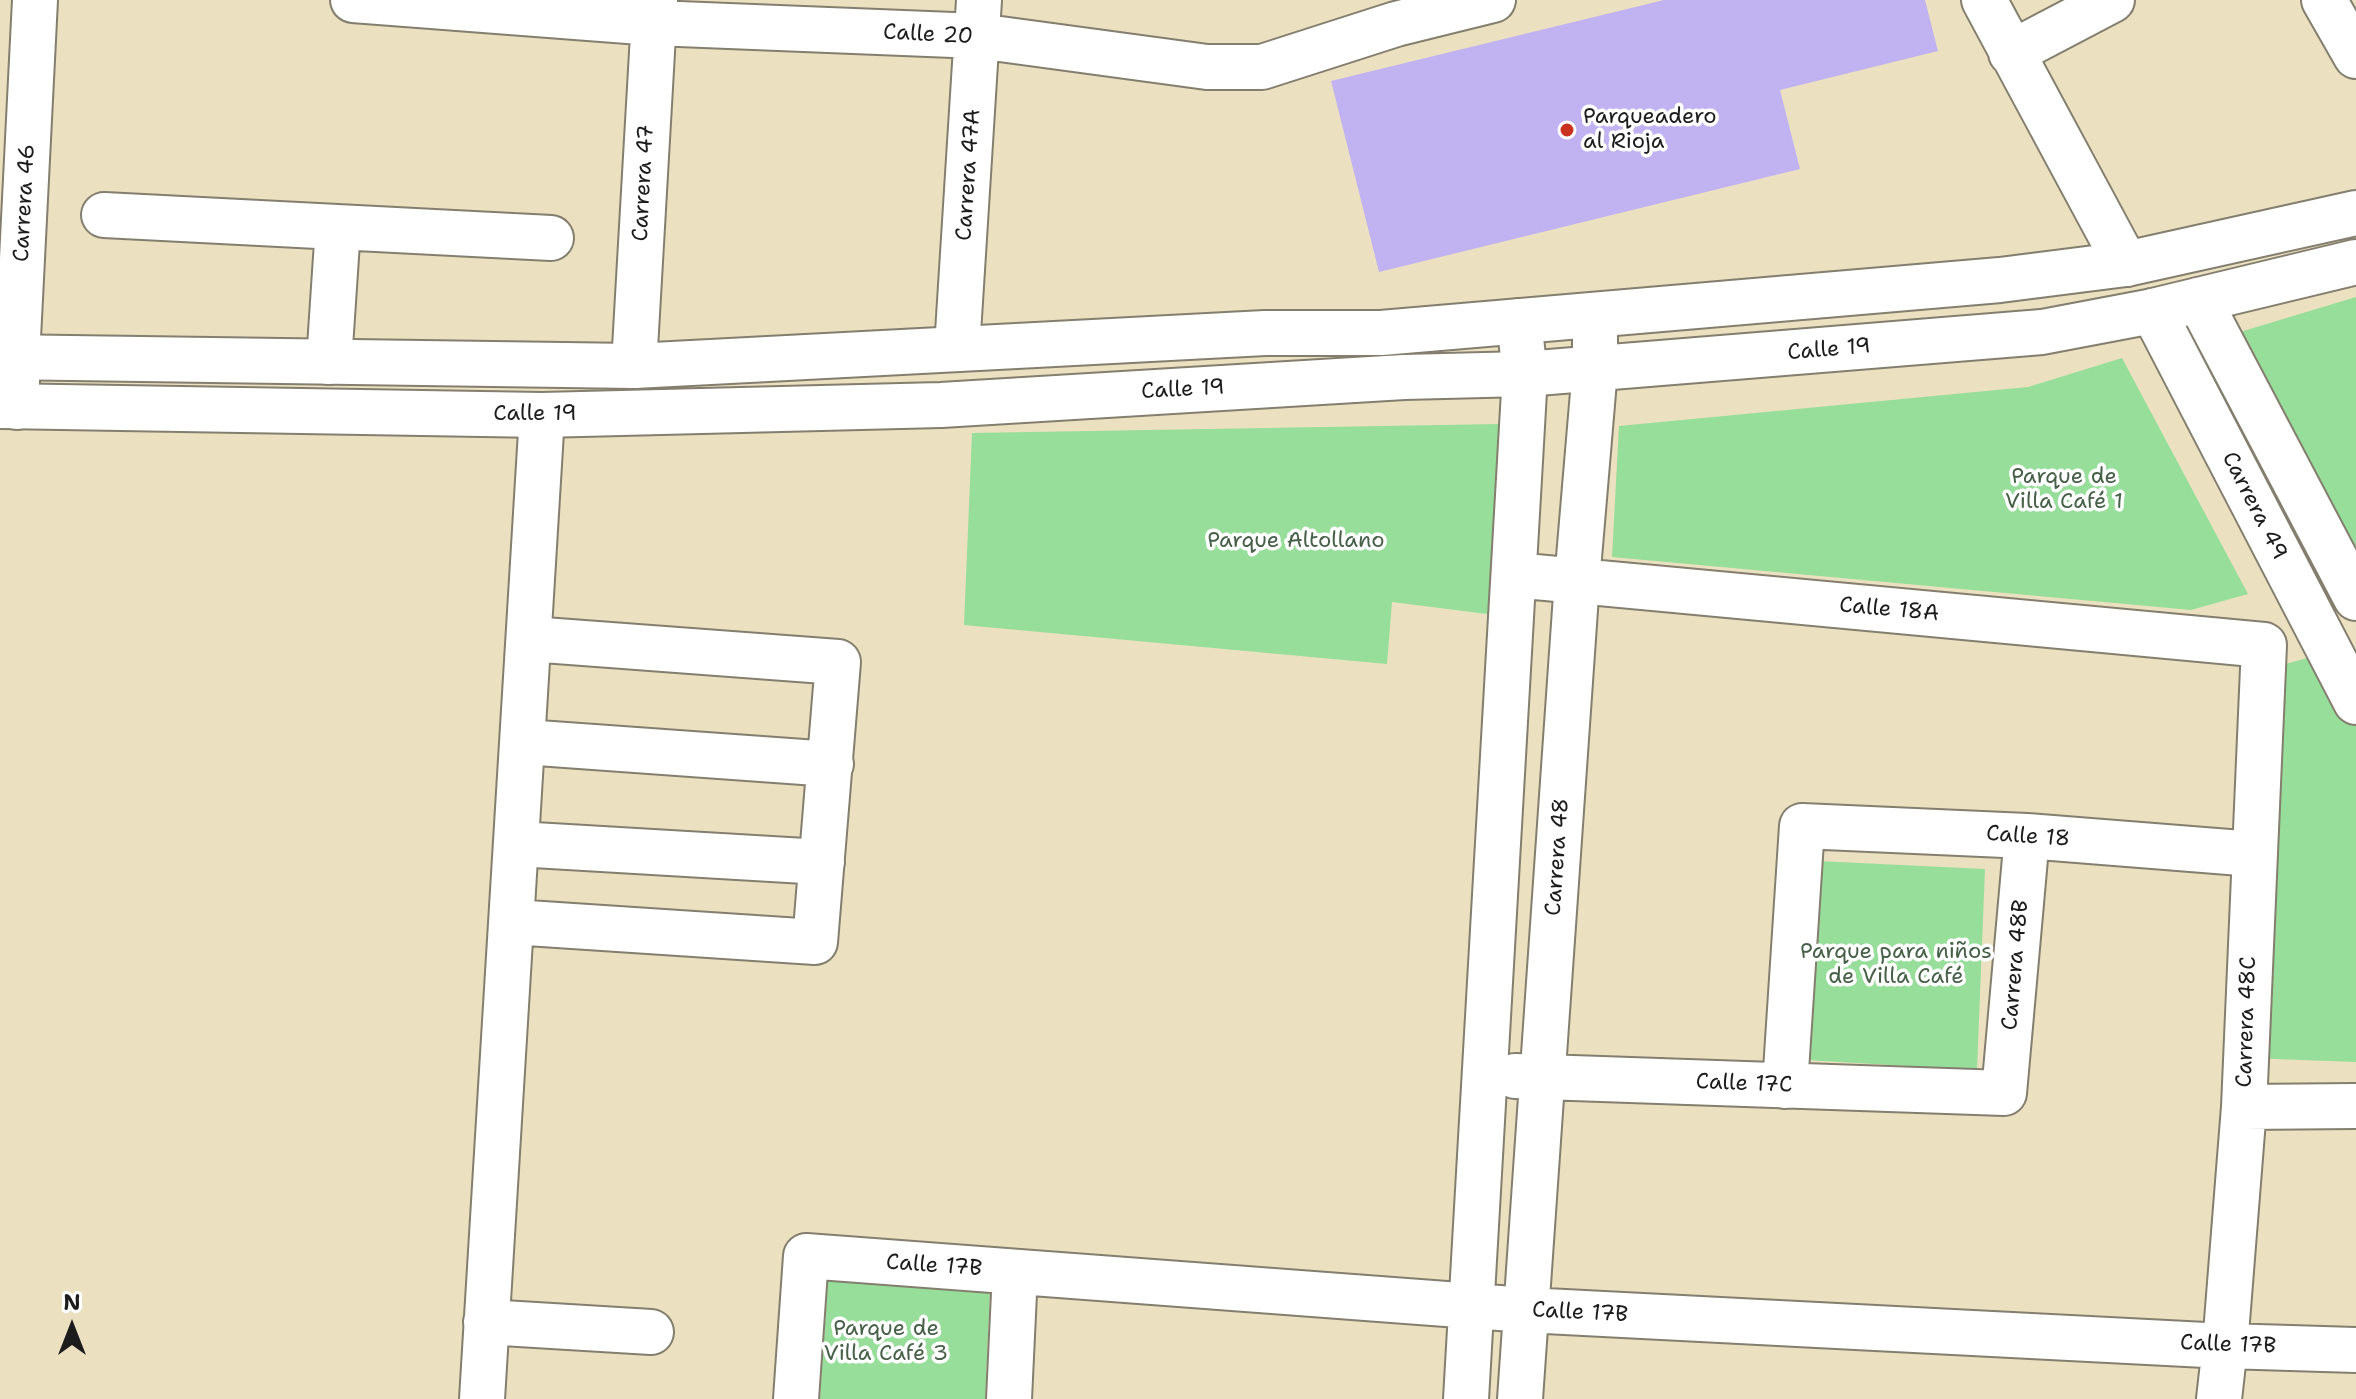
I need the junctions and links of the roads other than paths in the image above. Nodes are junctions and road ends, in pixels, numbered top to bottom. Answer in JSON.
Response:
{"nodes":[{"id":1,"x":35,"y":0,"type":"edge"},
{"id":2,"x":353,"y":0,"type":"edge"},
{"id":3,"x":1493,"y":0,"type":"edge"},
{"id":4,"x":1984,"y":0,"type":"edge"},
{"id":5,"x":2112,"y":0,"type":"edge"},
{"id":6,"x":2324,"y":0,"type":"edge"},
{"id":7,"x":655,"y":12,"type":"edge"},
{"id":8,"x":1396,"y":12,"type":"edge"},
{"id":9,"x":979,"y":18,"type":"edge"},
{"id":10,"x":2011,"y":53,"type":"junction"},
{"id":11,"x":2356,"y":56,"type":"edge"},
{"id":12,"x":2356,"y":213,"type":"edge"},
{"id":13,"x":104,"y":215,"type":"dead end"},
{"id":14,"x":338,"y":227,"type":"junction"},
{"id":15,"x":551,"y":238,"type":"dead end"},
{"id":16,"x":2356,"y":262,"type":"edge"},
{"id":17,"x":2126,"y":264,"type":"junction"},
{"id":18,"x":2199,"y":300,"type":"junction"},
{"id":19,"x":2153,"y":311,"type":"junction"},
{"id":20,"x":1595,"y":315,"type":"junction"},
{"id":21,"x":1519,"y":321,"type":"junction"},
{"id":22,"x":957,"y":349,"type":"junction"},
{"id":23,"x":9,"y":357,"type":"edge"},
{"id":24,"x":329,"y":362,"type":"junction"},
{"id":25,"x":634,"y":366,"type":"junction"},
{"id":26,"x":1595,"y":369,"type":"junction"},
{"id":27,"x":1525,"y":374,"type":"junction"},
{"id":28,"x":9,"y":406,"type":"edge"},
{"id":29,"x":542,"y":415,"type":"junction"},
{"id":30,"x":1514,"y":575,"type":"junction"},
{"id":31,"x":1577,"y":581,"type":"junction"},
{"id":32,"x":2356,"y":598,"type":"edge"},
{"id":33,"x":530,"y":639,"type":"junction"},
{"id":34,"x":2264,"y":645,"type":"joint"},
{"id":35,"x":2356,"y":702,"type":"edge"},
{"id":36,"x":524,"y":742,"type":"junction"},
{"id":37,"x":831,"y":764,"type":"junction"},
{"id":38,"x":2027,"y":836,"type":"junction"},
{"id":39,"x":517,"y":844,"type":"junction"},
{"id":40,"x":2254,"y":854,"type":"junction"},
{"id":41,"x":822,"y":862,"type":"junction"},
{"id":42,"x":512,"y":922,"type":"junction"},
{"id":43,"x":1485,"y":1075,"type":"junction"},
{"id":44,"x":1543,"y":1077,"type":"junction"},
{"id":45,"x":1785,"y":1086,"type":"junction"},
{"id":46,"x":2004,"y":1093,"type":"joint"},
{"id":47,"x":2356,"y":1106,"type":"edge"},
{"id":48,"x":2244,"y":1107,"type":"junction"},
{"id":49,"x":1015,"y":1272,"type":"junction"},
{"id":50,"x":1471,"y":1306,"type":"junction"},
{"id":51,"x":1526,"y":1310,"type":"junction"},
{"id":52,"x":486,"y":1322,"type":"junction"},
{"id":53,"x":651,"y":1332,"type":"dead end"},
{"id":54,"x":2225,"y":1346,"type":"junction"},
{"id":55,"x":2356,"y":1350,"type":"edge"},
{"id":56,"x":482,"y":1399,"type":"edge"},
{"id":57,"x":796,"y":1399,"type":"edge"},
{"id":58,"x":1009,"y":1399,"type":"edge"},
{"id":59,"x":1466,"y":1399,"type":"edge"},
{"id":60,"x":1520,"y":1399,"type":"edge"},
{"id":61,"x":2219,"y":1399,"type":"edge"}],
"edges":[{"from":1,"to":23,"type":"street","name":"Carrera 46"},
{"from":2,"to":7,"type":"street","name":"Calle 20"},
{"from":3,"to":8,"type":"street","name":"Calle 20"},
{"from":4,"to":10,"type":"street"},
{"from":5,"to":10,"type":"street"},
{"from":6,"to":11,"type":"street"},
{"from":7,"to":9,"type":"street","name":"Calle 20"},
{"from":7,"to":25,"type":"street","name":"Carrera 47"},
{"from":8,"to":9,"type":"street","name":"Calle 20"},
{"from":9,"to":22,"type":"street","name":"Carrera 47A"},
{"from":10,"to":17,"type":"street"},
{"from":12,"to":17,"type":"street"},
{"from":13,"to":14,"type":"street"},
{"from":14,"to":15,"type":"street"},
{"from":14,"to":24,"type":"street"},
{"from":16,"to":18,"type":"street","name":"Calle 19"},
{"from":17,"to":20,"type":"street"},
{"from":18,"to":19,"type":"street","name":"Calle 19"},
{"from":18,"to":32,"type":"street"},
{"from":19,"to":26,"type":"street","name":"Calle 19"},
{"from":19,"to":35,"type":"street","name":"Carrera 49"},
{"from":20,"to":21,"type":"street"},
{"from":20,"to":26,"type":"street","name":"Carrera 48"},
{"from":21,"to":22,"type":"street"},
{"from":21,"to":27,"type":"street"},
{"from":22,"to":25,"type":"street"},
{"from":23,"to":24,"type":"street"},
{"from":23,"to":28,"type":"street","name":"Carrera 46"},
{"from":24,"to":25,"type":"street"},
{"from":26,"to":27,"type":"street","name":"Calle 19"},
{"from":26,"to":31,"type":"street","name":"Carrera 48"},
{"from":27,"to":29,"type":"street","name":"Calle 19"},
{"from":27,"to":30,"type":"street"},
{"from":28,"to":29,"type":"street","name":"Calle 19"},
{"from":29,"to":33,"type":"street"},
{"from":30,"to":31,"type":"street","name":"Calle 18A"},
{"from":30,"to":43,"type":"street"},
{"from":31,"to":34,"type":"street","name":"Calle 18A"},
{"from":31,"to":44,"type":"street","name":"Carrera 48"},
{"from":33,"to":36,"type":"street"},
{"from":33,"to":37,"type":"street"},
{"from":34,"to":40,"type":"street","name":"Carrera 48C"},
{"from":36,"to":37,"type":"street"},
{"from":36,"to":39,"type":"street"},
{"from":37,"to":41,"type":"street"},
{"from":38,"to":40,"type":"street","name":"Calle 18"},
{"from":38,"to":45,"type":"street","name":"Calle 18"},
{"from":38,"to":46,"type":"street","name":"Carrera 48B"},
{"from":39,"to":41,"type":"street"},
{"from":39,"to":42,"type":"street"},
{"from":40,"to":48,"type":"street","name":"Carrera 48C"},
{"from":41,"to":42,"type":"street"},
{"from":42,"to":52,"type":"street"},
{"from":43,"to":44,"type":"street","name":"Calle 17C"},
{"from":43,"to":50,"type":"street"},
{"from":44,"to":45,"type":"street","name":"Calle 17C"},
{"from":44,"to":51,"type":"street","name":"Carrera 48"},
{"from":45,"to":46,"type":"street","name":"Calle 17C"},
{"from":47,"to":48,"type":"street"},
{"from":48,"to":54,"type":"street","name":"Carrera 48C"},
{"from":49,"to":50,"type":"street","name":"Calle 17B"},
{"from":49,"to":57,"type":"street","name":"Calle 17B"},
{"from":49,"to":58,"type":"street"},
{"from":50,"to":51,"type":"street","name":"Calle 17B"},
{"from":50,"to":59,"type":"street"},
{"from":51,"to":54,"type":"street","name":"Calle 17B"},
{"from":51,"to":60,"type":"street","name":"Carrera 48"},
{"from":52,"to":53,"type":"street"},
{"from":52,"to":56,"type":"street"},
{"from":54,"to":55,"type":"street","name":"Calle 17B"},
{"from":54,"to":61,"type":"street","name":"Carrera 48C"}]}
